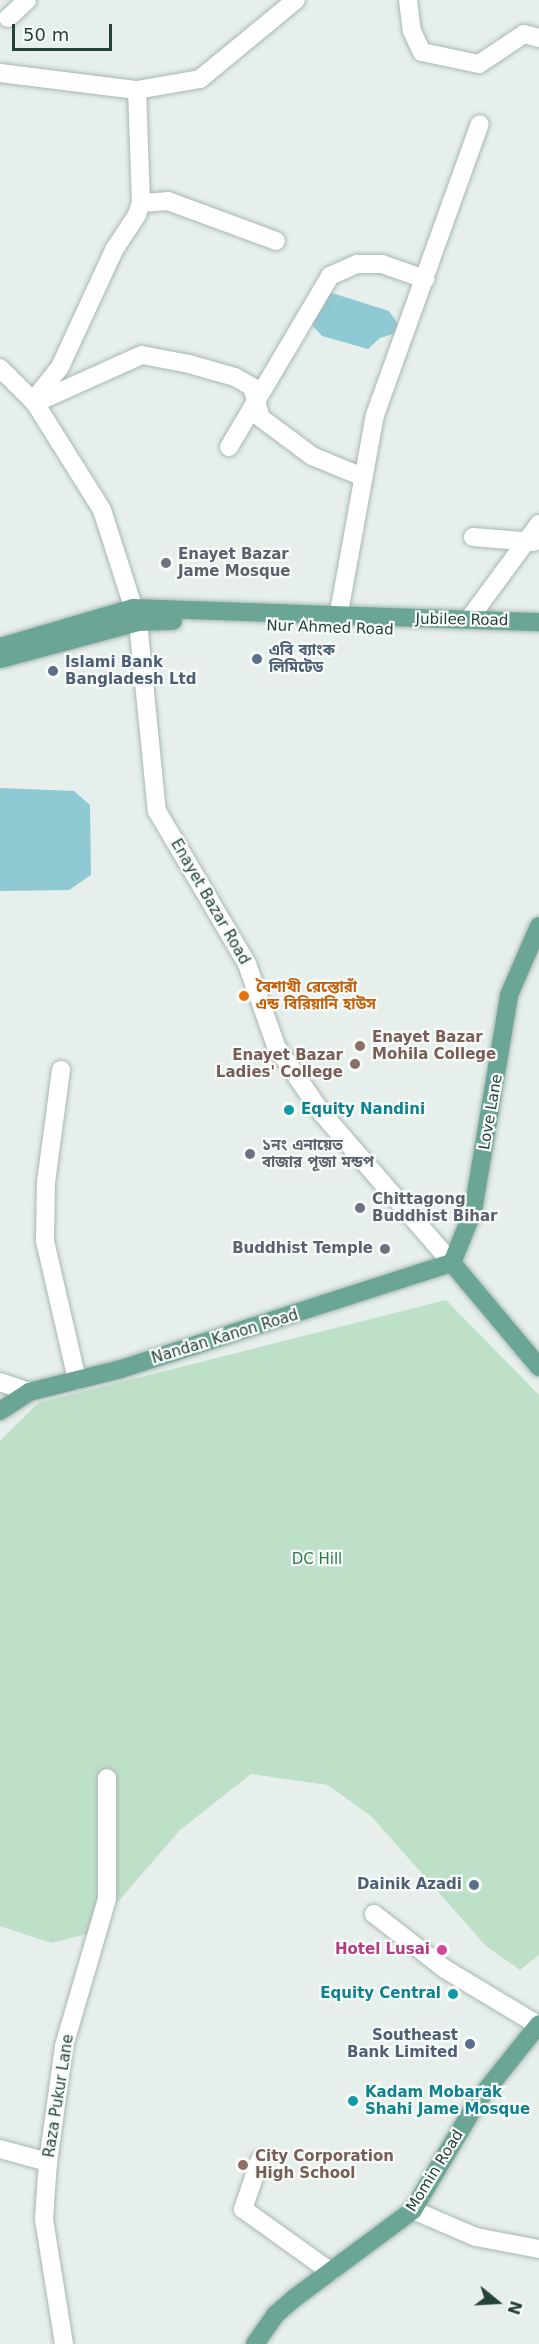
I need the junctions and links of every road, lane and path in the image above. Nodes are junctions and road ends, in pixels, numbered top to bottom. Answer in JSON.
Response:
{"nodes":[{"id":1,"x":27,"y":0,"type":"edge"},
{"id":2,"x":296,"y":0,"type":"edge"},
{"id":3,"x":408,"y":0,"type":"edge"},
{"id":4,"x":9,"y":18,"type":"dead end"},
{"id":5,"x":539,"y":38,"type":"edge"},
{"id":6,"x":0,"y":73,"type":"edge"},
{"id":7,"x":137,"y":90,"type":"junction"},
{"id":8,"x":480,"y":124,"type":"dead end"},
{"id":9,"x":141,"y":203,"type":"junction"},
{"id":10,"x":276,"y":241,"type":"dead end"},
{"id":11,"x":425,"y":279,"type":"junction"},
{"id":12,"x":0,"y":368,"type":"edge"},
{"id":13,"x":256,"y":401,"type":"junction"},
{"id":14,"x":34,"y":402,"type":"junction"},
{"id":15,"x":229,"y":447,"type":"dead end"},
{"id":16,"x":363,"y":477,"type":"junction"},
{"id":17,"x":539,"y":524,"type":"edge"},
{"id":18,"x":473,"y":537,"type":"dead end"},
{"id":19,"x":533,"y":541,"type":"edge"},
{"id":20,"x":338,"y":618,"type":"junction"},
{"id":21,"x":131,"y":619,"type":"junction"},
{"id":22,"x":469,"y":619,"type":"junction"},
{"id":23,"x":539,"y":622,"type":"edge"},
{"id":24,"x":539,"y":632,"type":"edge"},
{"id":25,"x":0,"y":647,"type":"edge"},
{"id":26,"x":0,"y":659,"type":"edge"},
{"id":27,"x":539,"y":926,"type":"edge"},
{"id":28,"x":61,"y":1070,"type":"dead end"},
{"id":29,"x":452,"y":1263,"type":"junction"},
{"id":30,"x":539,"y":1367,"type":"edge"},
{"id":31,"x":76,"y":1380,"type":"junction"},
{"id":32,"x":0,"y":1382,"type":"edge"},
{"id":33,"x":29,"y":1392,"type":"junction"},
{"id":34,"x":0,"y":1411,"type":"edge"},
{"id":35,"x":107,"y":1778,"type":"dead end"},
{"id":36,"x":374,"y":1914,"type":"dead end"},
{"id":37,"x":539,"y":2024,"type":"edge"},
{"id":38,"x":0,"y":2149,"type":"edge"},
{"id":39,"x":260,"y":2160,"type":"dead end"},
{"id":40,"x":48,"y":2162,"type":"junction"},
{"id":41,"x":413,"y":2210,"type":"junction"},
{"id":42,"x":539,"y":2249,"type":"edge"},
{"id":43,"x":331,"y":2272,"type":"junction"},
{"id":44,"x":64,"y":2344,"type":"edge"},
{"id":45,"x":255,"y":2344,"type":"edge"}],
"edges":[{"from":1,"to":4,"type":"street"},
{"from":2,"to":7,"type":"street"},
{"from":3,"to":5,"type":"street"},
{"from":6,"to":7,"type":"street"},
{"from":7,"to":9,"type":"street"},
{"from":8,"to":11,"type":"street"},
{"from":9,"to":10,"type":"street"},
{"from":9,"to":14,"type":"street"},
{"from":11,"to":13,"type":"street"},
{"from":11,"to":16,"type":"street"},
{"from":12,"to":14,"type":"street","name":"Enayet Bazar Road"},
{"from":13,"to":14,"type":"street"},
{"from":13,"to":15,"type":"street"},
{"from":13,"to":16,"type":"street"},
{"from":14,"to":21,"type":"street","name":"Enayet Bazar Road"},
{"from":16,"to":20,"type":"street"},
{"from":17,"to":19,"type":"street"},
{"from":18,"to":19,"type":"street"},
{"from":19,"to":22,"type":"street"},
{"from":20,"to":21,"type":"main road","name":"Jubilee Road"},
{"from":20,"to":22,"type":"main road","name":"Jubilee Road"},
{"from":21,"to":24,"type":"main road","name":"Nur Ahmed Road"},
{"from":21,"to":25,"type":"main road"},
{"from":21,"to":26,"type":"main road","name":"Jubilee Road"},
{"from":21,"to":29,"type":"street","name":"Enayet Bazar Road"},
{"from":22,"to":23,"type":"main road","name":"Jubilee Road"},
{"from":27,"to":29,"type":"main road","name":"Love Lane"},
{"from":28,"to":31,"type":"street"},
{"from":29,"to":30,"type":"main road"},
{"from":29,"to":31,"type":"main road","name":"Nandan Kanon Road"},
{"from":31,"to":33,"type":"main road","name":"Nandan Kanon Road"},
{"from":32,"to":33,"type":"street"},
{"from":33,"to":34,"type":"main road","name":"Nandan Kanon Road"},
{"from":35,"to":40,"type":"street","name":"Raza Pukur Lane"},
{"from":36,"to":37,"type":"street"},
{"from":37,"to":41,"type":"main road","name":"Momin Road"},
{"from":38,"to":40,"type":"street"},
{"from":39,"to":43,"type":"street"},
{"from":40,"to":44,"type":"street","name":"Raza Pukur Lane"},
{"from":41,"to":42,"type":"street"},
{"from":41,"to":43,"type":"main road","name":"Momin Road"},
{"from":43,"to":45,"type":"main road","name":"Momin Road"}]}
